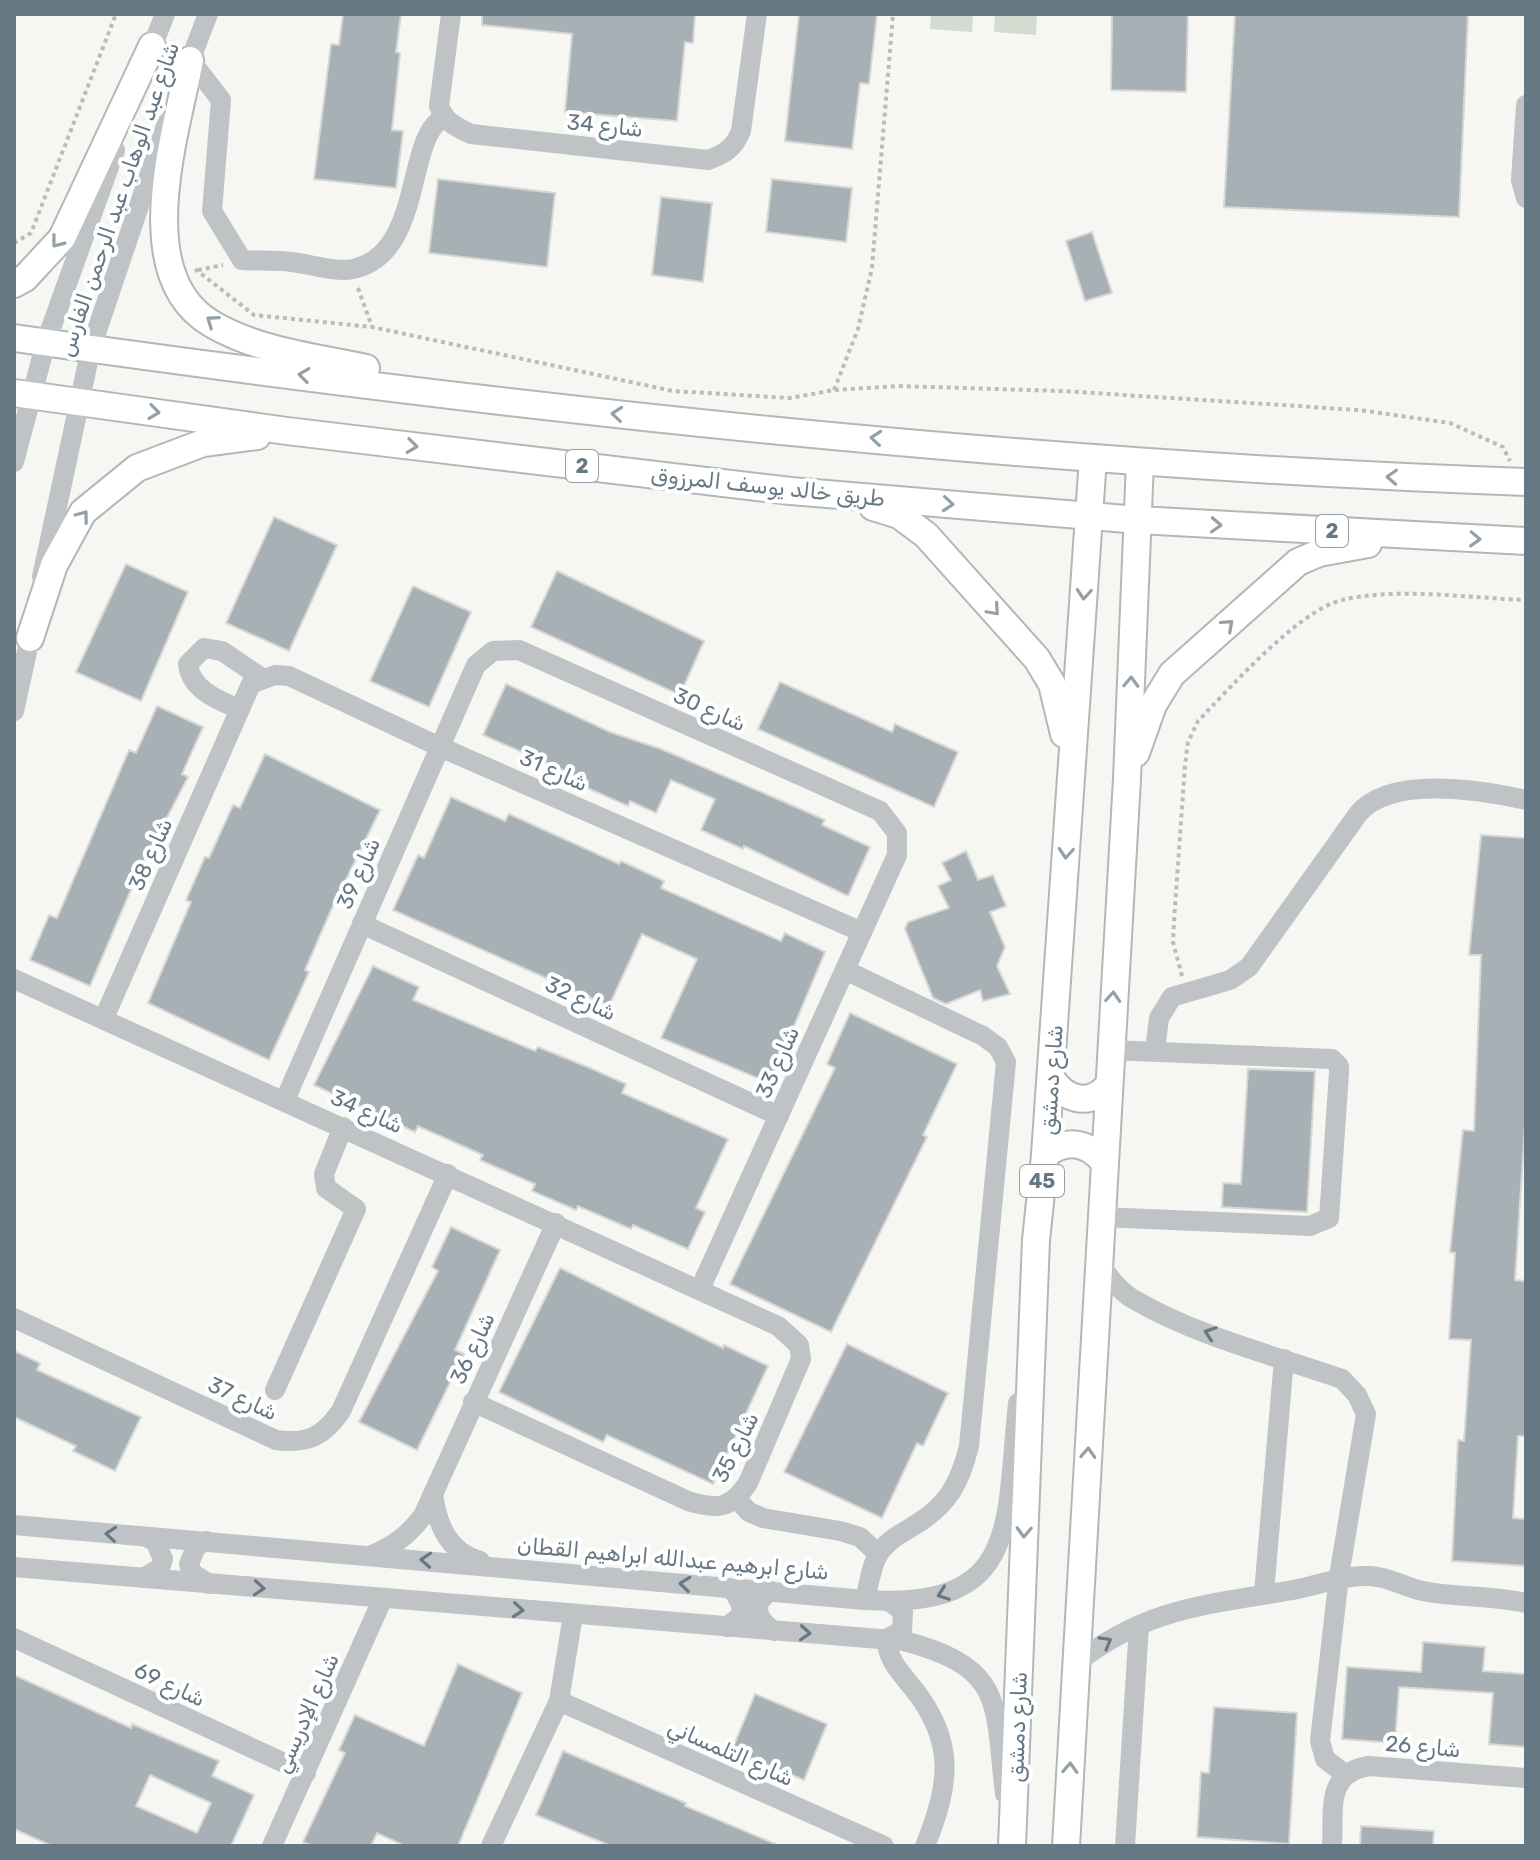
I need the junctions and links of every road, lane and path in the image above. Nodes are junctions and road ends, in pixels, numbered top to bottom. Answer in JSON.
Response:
{"nodes":[{"id":1,"x":116,"y":14,"type":"edge"},
{"id":2,"x":165,"y":14,"type":"edge"},
{"id":3,"x":208,"y":14,"type":"edge"},
{"id":4,"x":451,"y":14,"type":"edge"},
{"id":5,"x":757,"y":14,"type":"edge"},
{"id":6,"x":893,"y":14,"type":"edge"},
{"id":7,"x":152,"y":46,"type":"junction"},
{"id":8,"x":190,"y":60,"type":"junction"},
{"id":9,"x":1526,"y":105,"type":"edge"},
{"id":10,"x":443,"y":118,"type":"junction"},
{"id":11,"x":1526,"y":198,"type":"edge"},
{"id":12,"x":14,"y":243,"type":"edge"},
{"id":13,"x":198,"y":270,"type":"dead end"},
{"id":14,"x":352,"y":270,"type":"junction"},
{"id":15,"x":14,"y":284,"type":"edge"},
{"id":16,"x":372,"y":327,"type":"junction"},
{"id":17,"x":14,"y":338,"type":"edge"},
{"id":18,"x":46,"y":342,"type":"junction"},
{"id":19,"x":91,"y":348,"type":"junction"},
{"id":20,"x":834,"y":390,"type":"junction"},
{"id":21,"x":22,"y":394,"type":"edge"},
{"id":22,"x":77,"y":401,"type":"junction"},
{"id":23,"x":557,"y":408,"type":"junction"},
{"id":24,"x":287,"y":431,"type":"junction"},
{"id":25,"x":1093,"y":458,"type":"junction"},
{"id":26,"x":14,"y":462,"type":"edge"},
{"id":27,"x":1140,"y":462,"type":"junction"},
{"id":28,"x":1523,"y":482,"type":"edge"},
{"id":29,"x":791,"y":491,"type":"junction"},
{"id":30,"x":1089,"y":516,"type":"junction"},
{"id":31,"x":1138,"y":520,"type":"junction"},
{"id":32,"x":1416,"y":536,"type":"junction"},
{"id":33,"x":1526,"y":541,"type":"edge"},
{"id":34,"x":1526,"y":600,"type":"edge"},
{"id":35,"x":30,"y":638,"type":"junction"},
{"id":36,"x":476,"y":665,"type":"joint"},
{"id":37,"x":262,"y":678,"type":"junction"},
{"id":38,"x":239,"y":709,"type":"junction"},
{"id":39,"x":14,"y":711,"type":"edge"},
{"id":40,"x":440,"y":747,"type":"junction"},
{"id":41,"x":1071,"y":774,"type":"junction"},
{"id":42,"x":1127,"y":779,"type":"junction"},
{"id":43,"x":1526,"y":800,"type":"edge"},
{"id":44,"x":897,"y":855,"type":"joint"},
{"id":45,"x":362,"y":924,"type":"junction"},
{"id":46,"x":862,"y":932,"type":"junction"},
{"id":47,"x":845,"y":970,"type":"junction"},
{"id":48,"x":14,"y":979,"type":"edge"},
{"id":49,"x":1186,"y":990,"type":"junction"},
{"id":50,"x":104,"y":1018,"type":"junction"},
{"id":51,"x":1109,"y":1050,"type":"junction"},
{"id":52,"x":1155,"y":1050,"type":"junction"},
{"id":53,"x":1051,"y":1078,"type":"junction"},
{"id":54,"x":1109,"y":1085,"type":"junction"},
{"id":55,"x":285,"y":1100,"type":"junction"},
{"id":56,"x":779,"y":1116,"type":"junction"},
{"id":57,"x":343,"y":1127,"type":"junction"},
{"id":58,"x":1045,"y":1155,"type":"junction"},
{"id":59,"x":1104,"y":1162,"type":"junction"},
{"id":60,"x":448,"y":1174,"type":"junction"},
{"id":61,"x":1101,"y":1217,"type":"junction"},
{"id":62,"x":556,"y":1223,"type":"junction"},
{"id":63,"x":1036,"y":1240,"type":"junction"},
{"id":64,"x":1099,"y":1263,"type":"junction"},
{"id":65,"x":700,"y":1289,"type":"junction"},
{"id":66,"x":14,"y":1318,"type":"edge"},
{"id":67,"x":1284,"y":1359,"type":"junction"},
{"id":68,"x":275,"y":1390,"type":"dead end"},
{"id":69,"x":473,"y":1402,"type":"junction"},
{"id":70,"x":433,"y":1494,"type":"junction"},
{"id":71,"x":737,"y":1499,"type":"junction"},
{"id":72,"x":14,"y":1525,"type":"edge"},
{"id":73,"x":146,"y":1537,"type":"junction"},
{"id":74,"x":206,"y":1541,"type":"junction"},
{"id":75,"x":878,"y":1554,"type":"junction"},
{"id":76,"x":368,"y":1557,"type":"junction"},
{"id":77,"x":495,"y":1565,"type":"junction"},
{"id":78,"x":14,"y":1567,"type":"edge"},
{"id":79,"x":1339,"y":1576,"type":"junction"},
{"id":80,"x":143,"y":1578,"type":"junction"},
{"id":81,"x":209,"y":1584,"type":"junction"},
{"id":82,"x":726,"y":1588,"type":"junction"},
{"id":83,"x":771,"y":1591,"type":"junction"},
{"id":84,"x":1264,"y":1593,"type":"junction"},
{"id":85,"x":383,"y":1598,"type":"junction"},
{"id":86,"x":865,"y":1600,"type":"junction"},
{"id":87,"x":889,"y":1601,"type":"junction"},
{"id":88,"x":1526,"y":1603,"type":"edge"},
{"id":89,"x":573,"y":1615,"type":"junction"},
{"id":90,"x":1139,"y":1626,"type":"junction"},
{"id":91,"x":726,"y":1627,"type":"junction"},
{"id":92,"x":774,"y":1631,"type":"junction"},
{"id":93,"x":14,"y":1638,"type":"edge"},
{"id":94,"x":886,"y":1639,"type":"junction"},
{"id":95,"x":1076,"y":1663,"type":"junction"},
{"id":96,"x":559,"y":1701,"type":"junction"},
{"id":97,"x":306,"y":1773,"type":"junction"},
{"id":98,"x":1345,"y":1774,"type":"junction"},
{"id":99,"x":1526,"y":1778,"type":"edge"},
{"id":100,"x":272,"y":1846,"type":"edge"},
{"id":101,"x":491,"y":1846,"type":"edge"},
{"id":102,"x":884,"y":1846,"type":"edge"},
{"id":103,"x":925,"y":1846,"type":"edge"},
{"id":104,"x":1012,"y":1846,"type":"edge"},
{"id":105,"x":1066,"y":1846,"type":"edge"},
{"id":106,"x":1125,"y":1846,"type":"edge"},
{"id":107,"x":1332,"y":1846,"type":"edge"}],
"edges":[{"from":1,"to":12,"type":"path"},
{"from":2,"to":7,"type":"street","name":"شارع عبد الوهاب عبد الرحمن الفارس"},
{"from":3,"to":8,"type":"street","name":"شارع عبد الوهاب عبد الرحمن الفارس"},
{"from":4,"to":10,"type":"street"},
{"from":5,"to":10,"type":"street","name":"شارع 34"},
{"from":6,"to":20,"type":"path"},
{"from":7,"to":15,"type":"main road","one_way":true},
{"from":7,"to":18,"type":"street","name":"شارع عبد الوهاب عبد الرحمن الفارس"},
{"from":8,"to":14,"type":"street"},
{"from":8,"to":19,"type":"street","name":"شارع عبد الوهاب عبد الرحمن الفارس"},
{"from":23,"to":8,"type":"main road","one_way":true},
{"from":9,"to":11,"type":"street"},
{"from":10,"to":14,"type":"street"},
{"from":13,"to":16,"type":"path"},
{"from":14,"to":16,"type":"path"},
{"from":16,"to":20,"type":"path"},
{"from":17,"to":18,"type":"main road"},
{"from":18,"to":19,"type":"main road"},
{"from":18,"to":21,"type":"street","name":"شارع عبد الوهاب عبد الرحمن الفارس"},
{"from":19,"to":22,"type":"street","name":"شارع عبد الوهاب عبد الرحمن الفارس"},
{"from":23,"to":19,"type":"main road","one_way":true},
{"from":20,"to":28,"type":"path"},
{"from":21,"to":22,"type":"main road","name":"طريق خالد يوسف المرزوق","number":"2"},
{"from":21,"to":26,"type":"street","name":"شارع عبد الوهاب عبد الرحمن الفارس"},
{"from":22,"to":24,"type":"main road","name":"طريق خالد يوسف المرزوق","number":"2","one_way":true},
{"from":22,"to":35,"type":"street","name":"شارع عبد الوهاب عبد الرحمن الفارس"},
{"from":25,"to":23,"type":"main road","one_way":true},
{"from":24,"to":29,"type":"main road","name":"طريق خالد يوسف المرزوق","number":"2","one_way":true},
{"from":35,"to":24,"type":"main road","one_way":true},
{"from":25,"to":27,"type":"main road"},
{"from":25,"to":30,"type":"main road","name":"شارع دمشق","number":"45"},
{"from":28,"to":27,"type":"main road","one_way":true},
{"from":27,"to":31,"type":"main road"},
{"from":29,"to":30,"type":"main road","name":"طريق خالد يوسف المرزوق","number":"2","one_way":true},
{"from":29,"to":41,"type":"main road","one_way":true},
{"from":30,"to":31,"type":"main road","name":"طريق خالد يوسف المرزوق","number":"2"},
{"from":30,"to":41,"type":"main road","name":"شارع دمشق","number":"45","one_way":true},
{"from":31,"to":32,"type":"main road","name":"طريق خالد يوسف المرزوق","number":"2","one_way":true},
{"from":42,"to":31,"type":"main road","one_way":true},
{"from":32,"to":33,"type":"main road","name":"طريق خالد يوسف المرزوق","number":"2","one_way":true},
{"from":42,"to":32,"type":"main road","one_way":true},
{"from":34,"to":49,"type":"path"},
{"from":35,"to":39,"type":"street","name":"شارع عبد الوهاب عبد الرحمن الفارس"},
{"from":36,"to":40,"type":"street","name":"شارع 39"},
{"from":36,"to":44,"type":"street","name":"شارع 30"},
{"from":37,"to":38,"type":"street"},
{"from":37,"to":38,"type":"street"},
{"from":37,"to":40,"type":"street","name":"شارع 31"},
{"from":38,"to":50,"type":"street","name":"شارع 38"},
{"from":40,"to":45,"type":"street","name":"شارع 39"},
{"from":40,"to":46,"type":"street","name":"شارع 31"},
{"from":41,"to":53,"type":"main road","name":"شارع دمشق","number":"45","one_way":true},
{"from":51,"to":42,"type":"main road","one_way":true},
{"from":43,"to":49,"type":"street"},
{"from":44,"to":46,"type":"street","name":"شارع 33"},
{"from":45,"to":55,"type":"street","name":"شارع 39"},
{"from":45,"to":56,"type":"street","name":"شارع 32"},
{"from":46,"to":47,"type":"street","name":"شارع 33"},
{"from":47,"to":56,"type":"street","name":"شارع 33"},
{"from":47,"to":75,"type":"street"},
{"from":48,"to":50,"type":"street","name":"شارع 34"},
{"from":49,"to":52,"type":"street"},
{"from":50,"to":55,"type":"street","name":"شارع 34"},
{"from":51,"to":52,"type":"street"},
{"from":51,"to":54,"type":"main road"},
{"from":52,"to":61,"type":"street"},
{"from":53,"to":54,"type":"main road"},
{"from":53,"to":58,"type":"main road","name":"شارع دمشق","number":"45"},
{"from":54,"to":59,"type":"main road"},
{"from":55,"to":57,"type":"street","name":"شارع 34"},
{"from":56,"to":65,"type":"street","name":"شارع 33"},
{"from":57,"to":60,"type":"street","name":"شارع 34"},
{"from":57,"to":68,"type":"street"},
{"from":58,"to":59,"type":"main road"},
{"from":58,"to":63,"type":"main road","name":"شارع دمشق","number":"45"},
{"from":59,"to":61,"type":"main road"},
{"from":60,"to":62,"type":"street","name":"شارع 34"},
{"from":60,"to":66,"type":"street","name":"شارع 37"},
{"from":61,"to":64,"type":"main road"},
{"from":62,"to":65,"type":"street","name":"شارع 34"},
{"from":62,"to":69,"type":"street","name":"شارع 36"},
{"from":63,"to":87,"type":"street","name":"شارع ابرهيم عبدالله ابراهيم القطان","one_way":true},
{"from":63,"to":104,"type":"main road","name":"شارع دمشق","number":"45","one_way":true},
{"from":67,"to":64,"type":"street","one_way":true},
{"from":95,"to":64,"type":"main road","one_way":true},
{"from":65,"to":71,"type":"street","name":"شارع 35"},
{"from":67,"to":79,"type":"street"},
{"from":67,"to":84,"type":"street"},
{"from":69,"to":70,"type":"street","name":"شارع 36"},
{"from":69,"to":71,"type":"street","name":"شارع 35"},
{"from":70,"to":76,"type":"street","name":"شارع 36"},
{"from":70,"to":77,"type":"street"},
{"from":71,"to":75,"type":"street"},
{"from":73,"to":72,"type":"street","name":"شارع ابرهيم عبدالله ابراهيم القطان","one_way":true},
{"from":73,"to":74,"type":"street","name":"شارع ابرهيم عبدالله ابراهيم القطان"},
{"from":73,"to":80,"type":"street"},
{"from":74,"to":76,"type":"street","name":"شارع ابرهيم عبدالله ابراهيم القطان"},
{"from":74,"to":81,"type":"street"},
{"from":75,"to":86,"type":"street"},
{"from":77,"to":76,"type":"street","name":"شارع ابرهيم عبدالله ابراهيم القطان","one_way":true},
{"from":82,"to":77,"type":"street","name":"شارع ابرهيم عبدالله ابراهيم القطان","one_way":true},
{"from":78,"to":80,"type":"street"},
{"from":79,"to":84,"type":"street"},
{"from":79,"to":88,"type":"street"},
{"from":79,"to":98,"type":"street"},
{"from":80,"to":81,"type":"street"},
{"from":81,"to":85,"type":"street","one_way":true},
{"from":82,"to":83,"type":"street","name":"شارع ابرهيم عبدالله ابراهيم القطان"},
{"from":82,"to":91,"type":"street"},
{"from":83,"to":86,"type":"street","name":"شارع ابرهيم عبدالله ابراهيم القطان"},
{"from":83,"to":92,"type":"street"},
{"from":84,"to":90,"type":"street"},
{"from":85,"to":89,"type":"street","one_way":true},
{"from":85,"to":97,"type":"street","name":"شارع الإدريسي"},
{"from":86,"to":87,"type":"street","name":"شارع ابرهيم عبدالله ابراهيم القطان"},
{"from":87,"to":94,"type":"street"},
{"from":89,"to":91,"type":"street"},
{"from":89,"to":96,"type":"street"},
{"from":95,"to":90,"type":"street","one_way":true},
{"from":90,"to":106,"type":"street"},
{"from":91,"to":92,"type":"street"},
{"from":92,"to":94,"type":"street","one_way":true},
{"from":93,"to":97,"type":"street","name":"شارع 69"},
{"from":94,"to":103,"type":"street"},
{"from":94,"to":104,"type":"street"},
{"from":105,"to":95,"type":"main road","one_way":true},
{"from":96,"to":101,"type":"street"},
{"from":96,"to":102,"type":"street","name":"شارع التلمساني"},
{"from":97,"to":100,"type":"street","name":"شارع الإدريسي"},
{"from":98,"to":99,"type":"street","name":"شارع 26"},
{"from":98,"to":107,"type":"street"}]}
